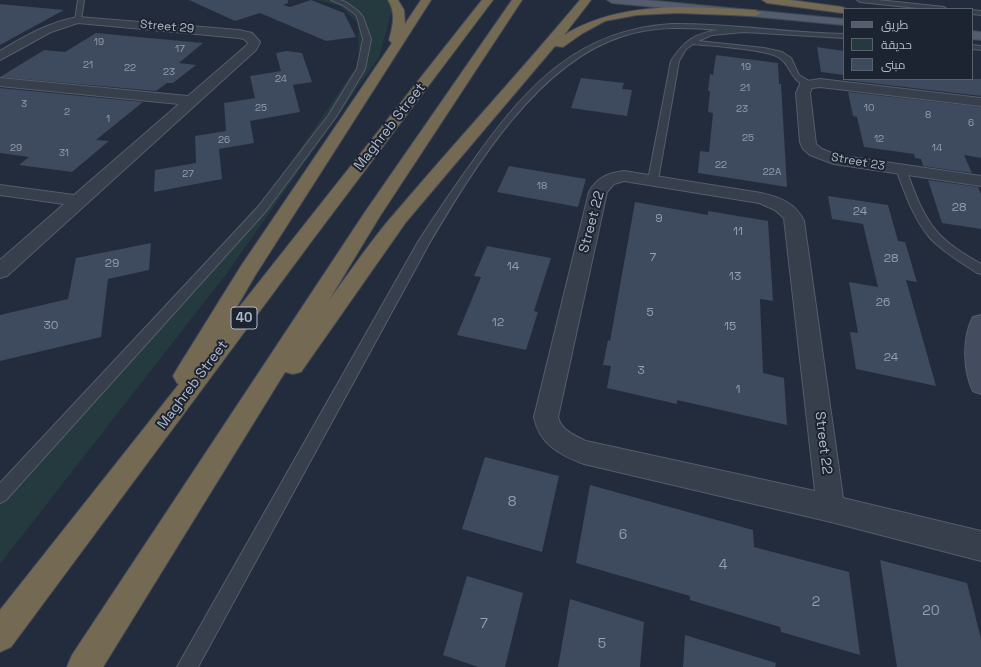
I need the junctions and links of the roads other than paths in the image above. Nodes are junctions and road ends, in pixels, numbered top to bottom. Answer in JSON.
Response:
{"nodes":[{"id":1,"x":334,"y":0,"type":"edge"},
{"id":2,"x":393,"y":0,"type":"edge"},
{"id":3,"x":426,"y":0,"type":"edge"},
{"id":4,"x":488,"y":0,"type":"edge"},
{"id":5,"x":517,"y":0,"type":"edge"},
{"id":6,"x":586,"y":0,"type":"edge"},
{"id":7,"x":612,"y":0,"type":"edge"},
{"id":8,"x":860,"y":0,"type":"edge"},
{"id":9,"x":83,"y":1,"type":"edge"},
{"id":10,"x":760,"y":5,"type":"edge"},
{"id":11,"x":935,"y":8,"type":"edge"},
{"id":12,"x":843,"y":10,"type":"edge"},
{"id":13,"x":78,"y":20,"type":"junction"},
{"id":14,"x":843,"y":22,"type":"edge"},
{"id":15,"x":737,"y":29,"type":"junction"},
{"id":16,"x":843,"y":36,"type":"edge"},
{"id":17,"x":691,"y":42,"type":"junction"},
{"id":18,"x":391,"y":52,"type":"junction"},
{"id":19,"x":0,"y":56,"type":"edge"},
{"id":20,"x":537,"y":60,"type":"junction"},
{"id":21,"x":0,"y":82,"type":"edge"},
{"id":22,"x":808,"y":84,"type":"junction"},
{"id":23,"x":192,"y":101,"type":"junction"},
{"id":24,"x":981,"y":102,"type":"edge"},
{"id":25,"x":901,"y":169,"type":"junction"},
{"id":26,"x":653,"y":180,"type":"junction"},
{"id":27,"x":981,"y":181,"type":"edge"},
{"id":28,"x":1,"y":191,"type":"edge"},
{"id":29,"x":78,"y":201,"type":"junction"},
{"id":30,"x":981,"y":270,"type":"edge"},
{"id":31,"x":0,"y":271,"type":"edge"},
{"id":32,"x":981,"y":323,"type":"edge"},
{"id":33,"x":981,"y":384,"type":"edge"},
{"id":34,"x":129,"y":469,"type":"junction"},
{"id":35,"x":0,"y":495,"type":"edge"},
{"id":36,"x":831,"y":508,"type":"junction"},
{"id":37,"x":178,"y":523,"type":"junction"},
{"id":38,"x":981,"y":546,"type":"edge"},
{"id":39,"x":0,"y":636,"type":"edge"},
{"id":40,"x":84,"y":667,"type":"edge"},
{"id":41,"x":187,"y":667,"type":"edge"}],
"edges":[{"from":1,"to":35,"type":"lane"},
{"from":2,"to":18,"type":"highway"},
{"from":3,"to":18,"type":"highway"},
{"from":4,"to":34,"type":"highway","name":"Maghreb Street","number":"40"},
{"from":5,"to":37,"type":"highway"},
{"from":6,"to":20,"type":"highway"},
{"from":7,"to":10,"type":"main road"},
{"from":8,"to":11,"type":"lane"},
{"from":9,"to":13,"type":"lane"},
{"from":10,"to":12,"type":"main road"},
{"from":10,"to":14,"type":"main road"},
{"from":10,"to":20,"type":"highway"},
{"from":13,"to":19,"type":"street","name":"Street 29"},
{"from":13,"to":23,"type":"street","name":"Street 29"},
{"from":15,"to":16,"type":"lane"},
{"from":15,"to":17,"type":"lane"},
{"from":15,"to":41,"type":"lane"},
{"from":17,"to":22,"type":"lane"},
{"from":17,"to":26,"type":"lane"},
{"from":18,"to":34,"type":"highway"},
{"from":20,"to":37,"type":"highway"},
{"from":21,"to":23,"type":"street"},
{"from":22,"to":24,"type":"street"},
{"from":22,"to":25,"type":"street","name":"Street 23"},
{"from":23,"to":29,"type":"street","name":"Street 29"},
{"from":25,"to":27,"type":"street","name":"Street 23"},
{"from":25,"to":30,"type":"lane"},
{"from":26,"to":36,"type":"street","name":"Street 22"},
{"from":26,"to":36,"type":"street","name":"Street 22"},
{"from":28,"to":29,"type":"street"},
{"from":29,"to":31,"type":"street","name":"Street 29"},
{"from":32,"to":33,"type":"street"},
{"from":34,"to":39,"type":"highway","name":"Maghreb Street","number":"40"},
{"from":36,"to":38,"type":"street","name":"Street 22"},
{"from":37,"to":40,"type":"highway"}]}
